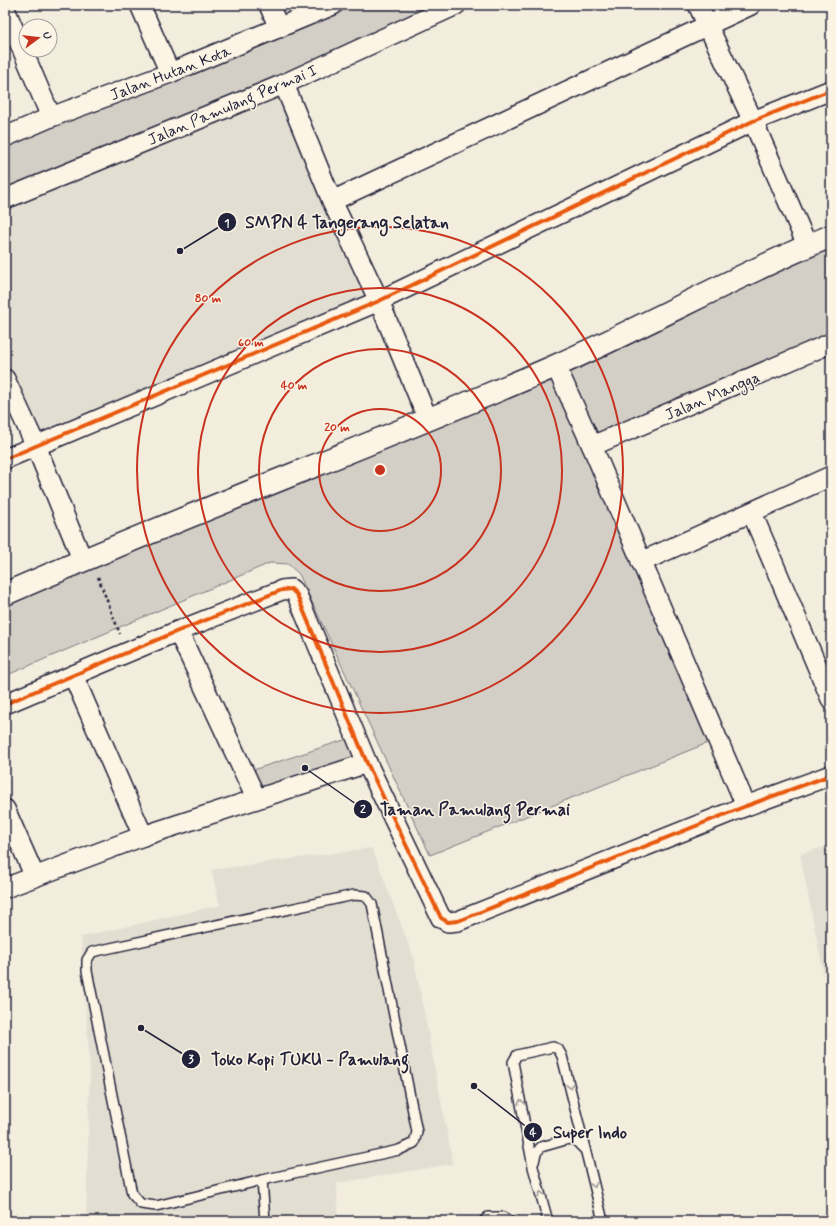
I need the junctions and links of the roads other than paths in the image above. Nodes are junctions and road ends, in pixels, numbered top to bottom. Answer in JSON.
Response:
{"nodes":[{"id":1,"x":140,"y":5,"type":"edge"},
{"id":2,"x":269,"y":5,"type":"edge"},
{"id":3,"x":333,"y":5,"type":"edge"},
{"id":4,"x":456,"y":5,"type":"edge"},
{"id":5,"x":698,"y":5,"type":"edge"},
{"id":6,"x":751,"y":5,"type":"edge"},
{"id":7,"x":5,"y":9,"type":"edge"},
{"id":8,"x":706,"y":25,"type":"junction"},
{"id":9,"x":279,"y":28,"type":"junction"},
{"id":10,"x":170,"y":73,"type":"junction"},
{"id":11,"x":284,"y":84,"type":"junction"},
{"id":12,"x":831,"y":90,"type":"edge"},
{"id":13,"x":51,"y":117,"type":"junction"},
{"id":14,"x":753,"y":121,"type":"junction"},
{"id":15,"x":5,"y":136,"type":"edge"},
{"id":16,"x":5,"y":199,"type":"edge"},
{"id":17,"x":332,"y":201,"type":"junction"},
{"id":18,"x":831,"y":236,"type":"edge"},
{"id":19,"x":808,"y":245,"type":"junction"},
{"id":20,"x":379,"y":302,"type":"junction"},
{"id":21,"x":831,"y":343,"type":"edge"},
{"id":22,"x":556,"y":366,"type":"junction"},
{"id":23,"x":5,"y":379,"type":"edge"},
{"id":24,"x":428,"y":420,"type":"junction"},
{"id":25,"x":36,"y":446,"type":"junction"},
{"id":26,"x":592,"y":446,"type":"junction"},
{"id":27,"x":5,"y":459,"type":"edge"},
{"id":28,"x":831,"y":476,"type":"edge"},
{"id":29,"x":752,"y":513,"type":"junction"},
{"id":30,"x":86,"y":558,"type":"junction"},
{"id":31,"x":641,"y":562,"type":"junction"},
{"id":32,"x":5,"y":594,"type":"edge"},
{"id":33,"x":178,"y":631,"type":"junction"},
{"id":34,"x":73,"y":675,"type":"junction"},
{"id":35,"x":831,"y":699,"type":"edge"},
{"id":36,"x":5,"y":704,"type":"edge"},
{"id":37,"x":367,"y":763,"type":"junction"},
{"id":38,"x":831,"y":775,"type":"edge"},
{"id":39,"x":256,"y":798,"type":"junction"},
{"id":40,"x":746,"y":806,"type":"junction"},
{"id":41,"x":5,"y":809,"type":"edge"},
{"id":42,"x":143,"y":836,"type":"junction"},
{"id":43,"x":35,"y":877,"type":"junction"},
{"id":44,"x":5,"y":888,"type":"edge"},
{"id":45,"x":585,"y":1150,"type":"junction"},
{"id":46,"x":533,"y":1167,"type":"junction"},
{"id":47,"x":262,"y":1180,"type":"junction"},
{"id":48,"x":265,"y":1221,"type":"edge"},
{"id":49,"x":484,"y":1221,"type":"edge"},
{"id":50,"x":509,"y":1221,"type":"edge"},
{"id":51,"x":548,"y":1221,"type":"edge"},
{"id":52,"x":603,"y":1221,"type":"edge"}],
"edges":[{"from":1,"to":10,"type":"street"},
{"from":2,"to":9,"type":"street"},
{"from":3,"to":9,"type":"street","name":"Jalan Hutan Kota"},
{"from":4,"to":11,"type":"street","name":"Jalan Pamulang Permai I"},
{"from":5,"to":8,"type":"street"},
{"from":6,"to":8,"type":"street"},
{"from":7,"to":13,"type":"street"},
{"from":8,"to":14,"type":"street"},
{"from":8,"to":17,"type":"street"},
{"from":9,"to":10,"type":"street","name":"Jalan Hutan Kota"},
{"from":10,"to":13,"type":"street","name":"Jalan Hutan Kota"},
{"from":11,"to":16,"type":"street","name":"Jalan Pamulang Permai I"},
{"from":11,"to":17,"type":"street"},
{"from":12,"to":14,"type":"street"},
{"from":13,"to":15,"type":"street","name":"Jalan Hutan Kota"},
{"from":14,"to":19,"type":"street"},
{"from":14,"to":20,"type":"street"},
{"from":17,"to":20,"type":"street"},
{"from":18,"to":19,"type":"street"},
{"from":19,"to":22,"type":"street"},
{"from":20,"to":24,"type":"street"},
{"from":20,"to":25,"type":"street"},
{"from":21,"to":26,"type":"street","name":"Jalan Mangga"},
{"from":22,"to":24,"type":"street"},
{"from":22,"to":26,"type":"street"},
{"from":23,"to":25,"type":"street"},
{"from":24,"to":30,"type":"street"},
{"from":25,"to":27,"type":"street"},
{"from":25,"to":30,"type":"street"},
{"from":26,"to":31,"type":"street"},
{"from":28,"to":29,"type":"street"},
{"from":29,"to":31,"type":"street"},
{"from":29,"to":35,"type":"street"},
{"from":30,"to":32,"type":"street"},
{"from":31,"to":40,"type":"street"},
{"from":33,"to":34,"type":"street"},
{"from":33,"to":37,"type":"street"},
{"from":33,"to":39,"type":"street"},
{"from":34,"to":36,"type":"street"},
{"from":34,"to":42,"type":"street"},
{"from":37,"to":39,"type":"street"},
{"from":37,"to":40,"type":"street"},
{"from":38,"to":40,"type":"street"},
{"from":39,"to":42,"type":"street"},
{"from":41,"to":43,"type":"street"},
{"from":42,"to":43,"type":"street"},
{"from":43,"to":44,"type":"street"},
{"from":45,"to":46,"type":"lane"},
{"from":46,"to":45,"type":"lane","one_way":true},
{"from":45,"to":52,"type":"lane","one_way":true},
{"from":51,"to":46,"type":"lane","one_way":true},
{"from":47,"to":47,"type":"lane"},
{"from":47,"to":48,"type":"lane"},
{"from":49,"to":50,"type":"lane"}]}
